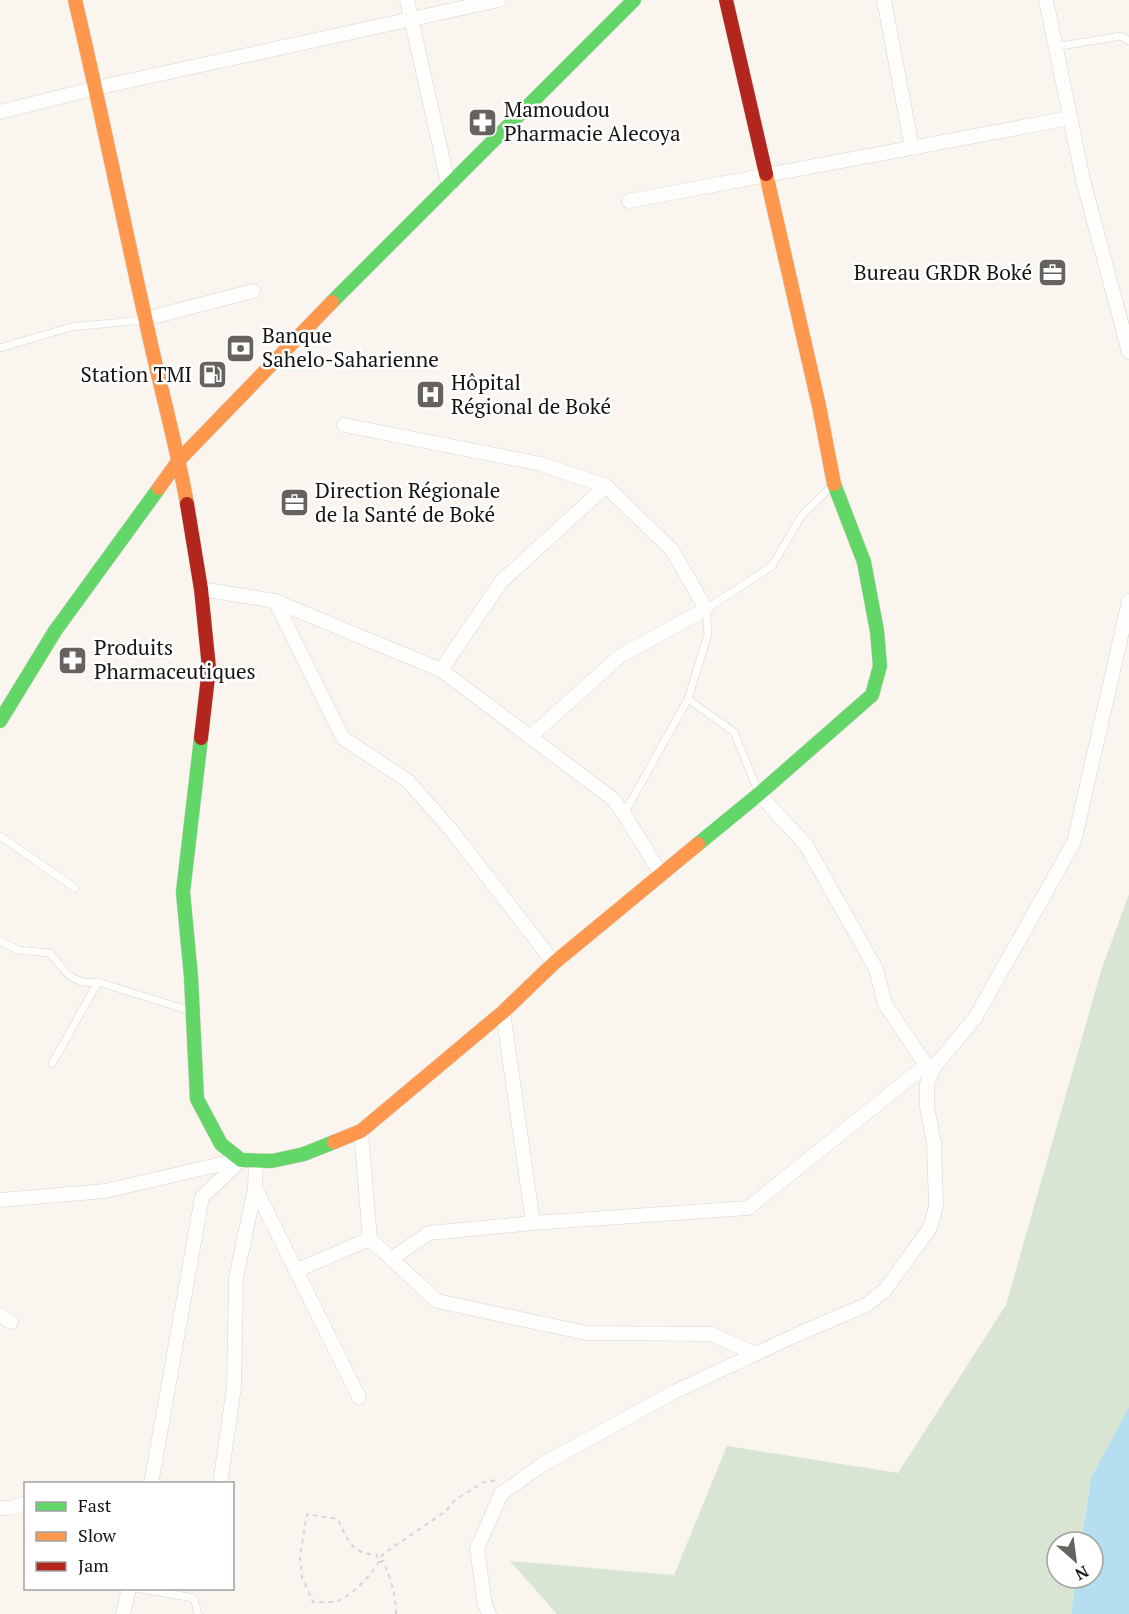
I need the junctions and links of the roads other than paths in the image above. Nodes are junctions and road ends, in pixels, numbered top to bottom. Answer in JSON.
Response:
{"nodes":[{"id":1,"x":75,"y":0,"type":"edge"},
{"id":2,"x":407,"y":0,"type":"edge"},
{"id":3,"x":499,"y":0,"type":"edge"},
{"id":4,"x":634,"y":0,"type":"edge"},
{"id":5,"x":726,"y":0,"type":"edge"},
{"id":6,"x":884,"y":0,"type":"edge"},
{"id":7,"x":1046,"y":0,"type":"edge"},
{"id":8,"x":412,"y":20,"type":"junction"},
{"id":9,"x":1129,"y":41,"type":"edge"},
{"id":10,"x":1055,"y":47,"type":"junction"},
{"id":11,"x":96,"y":88,"type":"junction"},
{"id":12,"x":0,"y":112,"type":"edge"},
{"id":13,"x":1070,"y":118,"type":"junction"},
{"id":14,"x":912,"y":148,"type":"junction"},
{"id":15,"x":765,"y":176,"type":"junction"},
{"id":16,"x":449,"y":187,"type":"junction"},
{"id":17,"x":629,"y":201,"type":"dead end"},
{"id":18,"x":253,"y":291,"type":"dead end"},
{"id":19,"x":145,"y":320,"type":"junction"},
{"id":20,"x":0,"y":348,"type":"edge"},
{"id":21,"x":1129,"y":352,"type":"edge"},
{"id":22,"x":344,"y":425,"type":"dead end"},
{"id":23,"x":179,"y":460,"type":"junction"},
{"id":24,"x":834,"y":484,"type":"junction"},
{"id":25,"x":606,"y":486,"type":"junction"},
{"id":26,"x":201,"y":589,"type":"junction"},
{"id":27,"x":275,"y":601,"type":"junction"},
{"id":28,"x":1129,"y":601,"type":"edge"},
{"id":29,"x":706,"y":609,"type":"junction"},
{"id":30,"x":441,"y":670,"type":"junction"},
{"id":31,"x":688,"y":699,"type":"junction"},
{"id":32,"x":0,"y":721,"type":"edge"},
{"id":33,"x":530,"y":737,"type":"junction"},
{"id":34,"x":759,"y":794,"type":"junction"},
{"id":35,"x":624,"y":814,"type":"junction"},
{"id":36,"x":0,"y":836,"type":"edge"},
{"id":37,"x":661,"y":874,"type":"junction"},
{"id":38,"x":75,"y":888,"type":"dead end"},
{"id":39,"x":0,"y":941,"type":"edge"},
{"id":40,"x":554,"y":963,"type":"junction"},
{"id":41,"x":98,"y":982,"type":"junction"},
{"id":42,"x":191,"y":1011,"type":"junction"},
{"id":43,"x":503,"y":1012,"type":"junction"},
{"id":44,"x":52,"y":1064,"type":"dead end"},
{"id":45,"x":930,"y":1066,"type":"junction"},
{"id":46,"x":361,"y":1131,"type":"junction"},
{"id":47,"x":241,"y":1160,"type":"junction"},
{"id":48,"x":256,"y":1161,"type":"junction"},
{"id":49,"x":255,"y":1188,"type":"junction"},
{"id":50,"x":0,"y":1200,"type":"edge"},
{"id":51,"x":533,"y":1223,"type":"junction"},
{"id":52,"x":370,"y":1239,"type":"junction"},
{"id":53,"x":392,"y":1259,"type":"junction"},
{"id":54,"x":297,"y":1270,"type":"junction"},
{"id":55,"x":756,"y":1354,"type":"junction"},
{"id":56,"x":359,"y":1397,"type":"dead end"},
{"id":57,"x":151,"y":1482,"type":"edge"},
{"id":58,"x":220,"y":1482,"type":"edge"},
{"id":59,"x":24,"y":1504,"type":"edge"},
{"id":60,"x":0,"y":1508,"type":"edge"},
{"id":61,"x":129,"y":1590,"type":"edge"},
{"id":62,"x":147,"y":1590,"type":"edge"},
{"id":63,"x":123,"y":1614,"type":"edge"},
{"id":64,"x":198,"y":1614,"type":"edge"},
{"id":65,"x":489,"y":1614,"type":"edge"}],
"edges":[{"from":1,"to":11,"type":"main road"},
{"from":2,"to":8,"type":"street"},
{"from":3,"to":8,"type":"street"},
{"from":4,"to":16,"type":"main road"},
{"from":5,"to":15,"type":"main road"},
{"from":6,"to":14,"type":"street"},
{"from":7,"to":10,"type":"street"},
{"from":8,"to":11,"type":"street"},
{"from":8,"to":16,"type":"street"},
{"from":9,"to":10,"type":"lane"},
{"from":10,"to":13,"type":"street"},
{"from":11,"to":12,"type":"street"},
{"from":11,"to":19,"type":"main road"},
{"from":13,"to":14,"type":"street"},
{"from":13,"to":21,"type":"street"},
{"from":14,"to":15,"type":"street"},
{"from":15,"to":17,"type":"street"},
{"from":15,"to":24,"type":"main road"},
{"from":16,"to":23,"type":"main road"},
{"from":18,"to":19,"type":"street"},
{"from":19,"to":20,"type":"lane"},
{"from":19,"to":23,"type":"main road"},
{"from":22,"to":25,"type":"street"},
{"from":23,"to":26,"type":"main road"},
{"from":23,"to":32,"type":"main road"},
{"from":24,"to":29,"type":"lane"},
{"from":24,"to":34,"type":"main road"},
{"from":25,"to":29,"type":"street"},
{"from":25,"to":30,"type":"street"},
{"from":26,"to":27,"type":"street"},
{"from":26,"to":42,"type":"main road"},
{"from":27,"to":30,"type":"street"},
{"from":27,"to":40,"type":"street"},
{"from":28,"to":45,"type":"street"},
{"from":29,"to":31,"type":"lane"},
{"from":29,"to":33,"type":"street"},
{"from":30,"to":33,"type":"street"},
{"from":31,"to":34,"type":"lane"},
{"from":31,"to":35,"type":"lane"},
{"from":33,"to":35,"type":"street"},
{"from":34,"to":37,"type":"main road"},
{"from":34,"to":45,"type":"street"},
{"from":35,"to":37,"type":"street"},
{"from":36,"to":38,"type":"lane"},
{"from":37,"to":40,"type":"main road"},
{"from":39,"to":41,"type":"lane"},
{"from":40,"to":43,"type":"main road"},
{"from":41,"to":42,"type":"lane"},
{"from":41,"to":44,"type":"lane"},
{"from":42,"to":47,"type":"main road"},
{"from":43,"to":46,"type":"main road"},
{"from":43,"to":51,"type":"street"},
{"from":45,"to":51,"type":"street"},
{"from":45,"to":55,"type":"street"},
{"from":46,"to":48,"type":"main road"},
{"from":46,"to":52,"type":"street"},
{"from":47,"to":48,"type":"main road"},
{"from":47,"to":50,"type":"street"},
{"from":47,"to":57,"type":"street"},
{"from":48,"to":49,"type":"street"},
{"from":49,"to":54,"type":"street"},
{"from":49,"to":58,"type":"street"},
{"from":51,"to":53,"type":"street"},
{"from":52,"to":53,"type":"street"},
{"from":52,"to":54,"type":"street"},
{"from":53,"to":55,"type":"street"},
{"from":54,"to":56,"type":"street"},
{"from":55,"to":65,"type":"street"},
{"from":59,"to":60,"type":"street"},
{"from":61,"to":63,"type":"street"},
{"from":62,"to":64,"type":"lane"}]}
